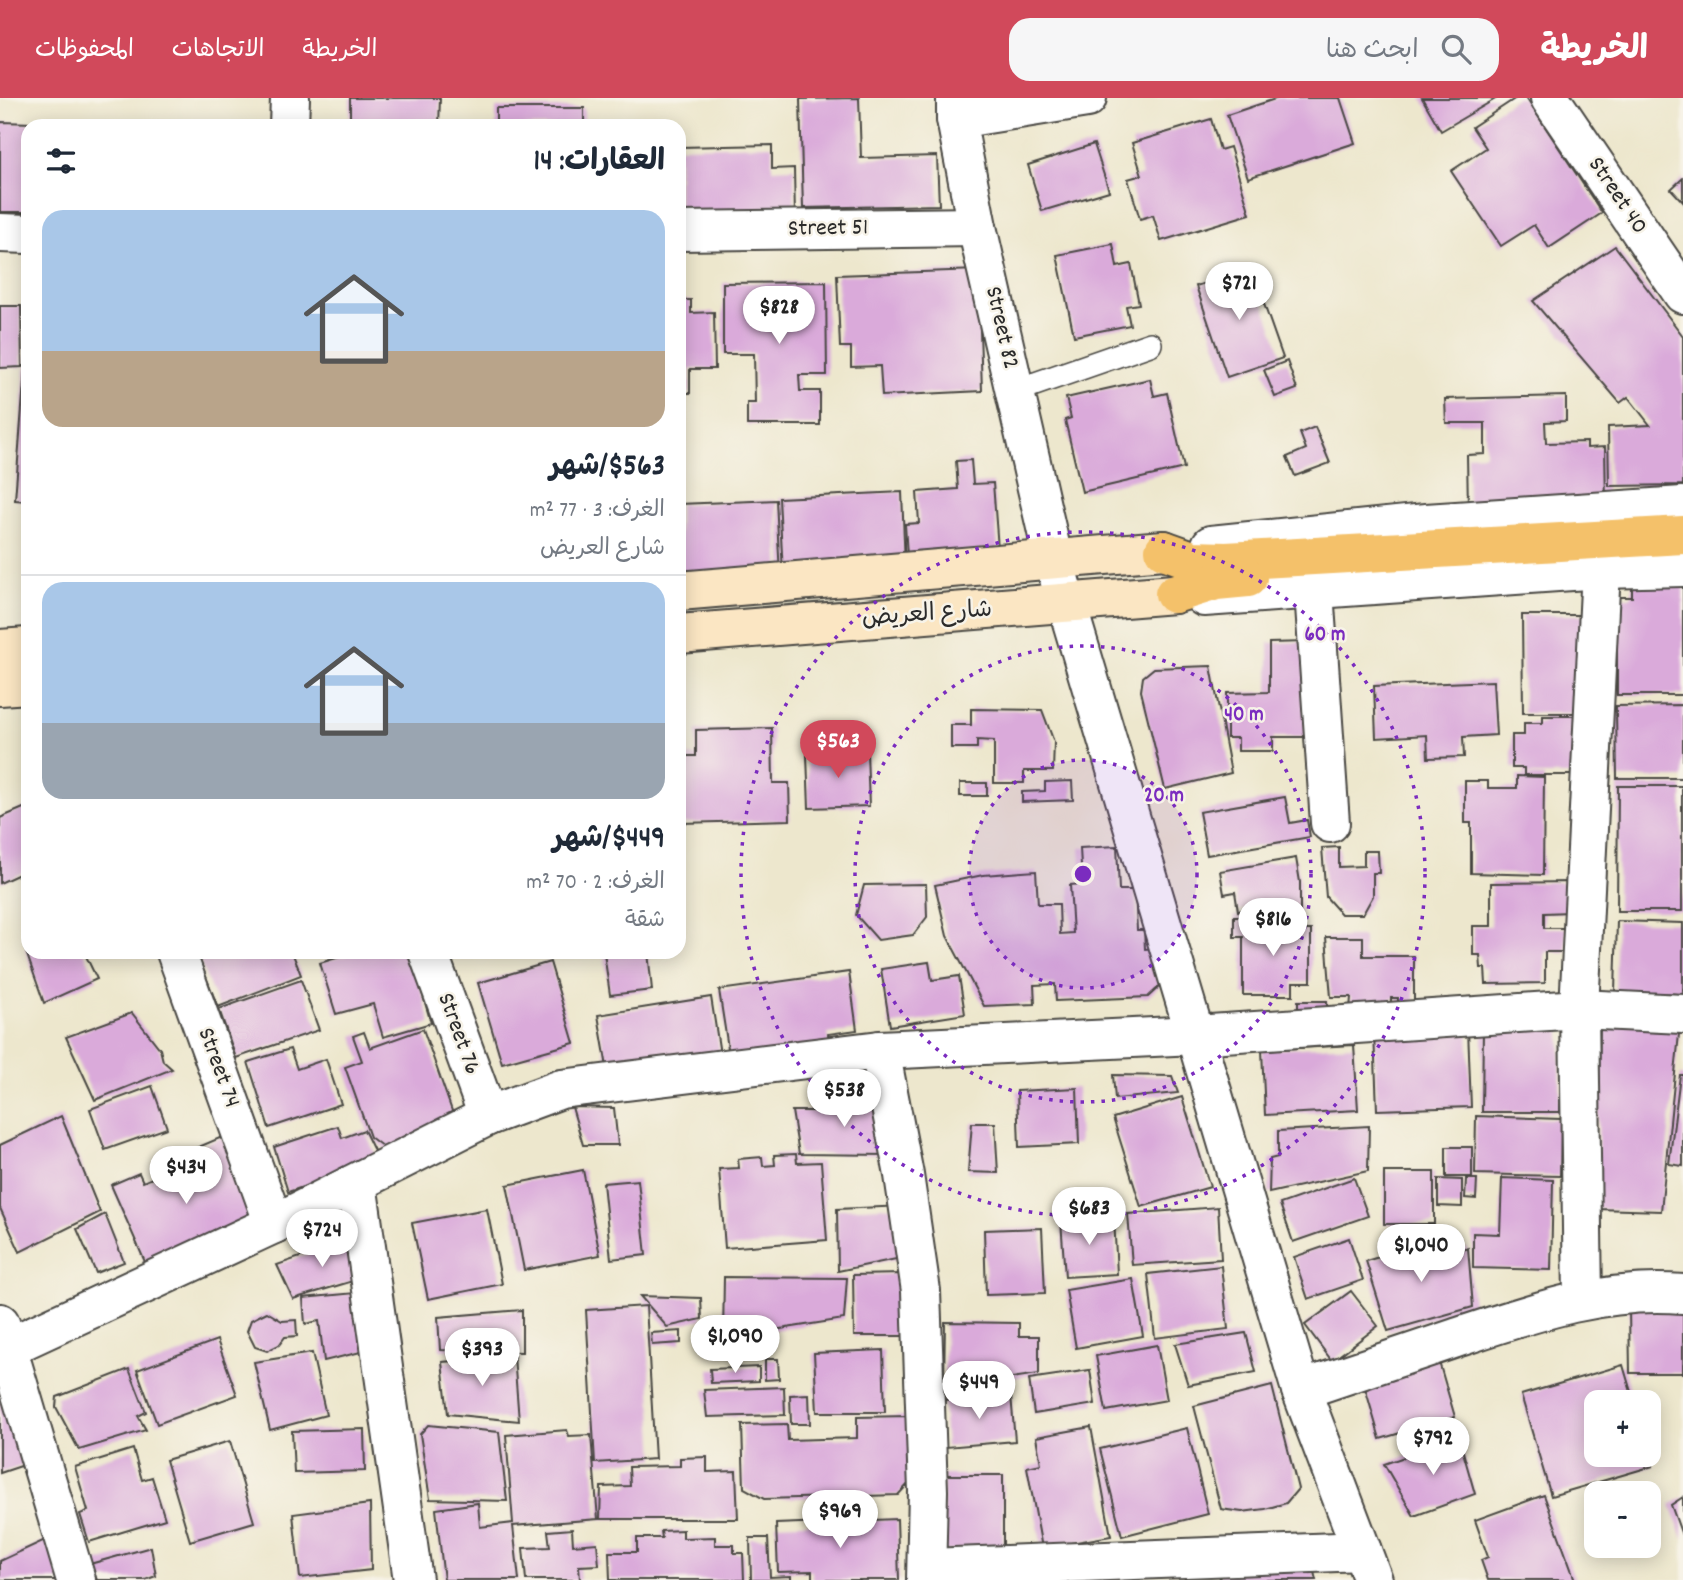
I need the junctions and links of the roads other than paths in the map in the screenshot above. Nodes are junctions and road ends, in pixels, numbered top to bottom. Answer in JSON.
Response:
{"nodes":[{"id":1,"x":290,"y":98,"type":"edge"},
{"id":2,"x":1087,"y":98,"type":"edge"},
{"id":3,"x":1550,"y":98,"type":"edge"},
{"id":4,"x":956,"y":108,"type":"edge"},
{"id":5,"x":289,"y":119,"type":"edge"},
{"id":6,"x":977,"y":227,"type":"junction"},
{"id":7,"x":686,"y":231,"type":"edge"},
{"id":8,"x":0,"y":233,"type":"edge"},
{"id":9,"x":21,"y":234,"type":"edge"},
{"id":10,"x":1683,"y":294,"type":"edge"},
{"id":11,"x":1150,"y":344,"type":"dead end"},
{"id":12,"x":1015,"y":391,"type":"junction"},
{"id":13,"x":1683,"y":506,"type":"edge"},
{"id":14,"x":1683,"y":535,"type":"edge"},
{"id":15,"x":1164,"y":550,"type":"junction"},
{"id":16,"x":1683,"y":553,"type":"edge"},
{"id":17,"x":1053,"y":558,"type":"junction"},
{"id":18,"x":1683,"y":567,"type":"edge"},
{"id":19,"x":1601,"y":569,"type":"junction"},
{"id":20,"x":1297,"y":574,"type":"junction"},
{"id":21,"x":686,"y":590,"type":"edge"},
{"id":22,"x":1174,"y":594,"type":"joint"},
{"id":23,"x":1066,"y":604,"type":"junction"},
{"id":24,"x":686,"y":633,"type":"edge"},
{"id":25,"x":21,"y":648,"type":"edge"},
{"id":26,"x":0,"y":649,"type":"edge"},
{"id":27,"x":21,"y":684,"type":"edge"},
{"id":28,"x":0,"y":686,"type":"edge"},
{"id":29,"x":1330,"y":823,"type":"dead end"},
{"id":30,"x":179,"y":959,"type":"edge"},
{"id":31,"x":431,"y":959,"type":"edge"},
{"id":32,"x":1579,"y":1009,"type":"junction"},
{"id":33,"x":1683,"y":1014,"type":"edge"},
{"id":34,"x":1195,"y":1035,"type":"junction"},
{"id":35,"x":880,"y":1051,"type":"junction"},
{"id":36,"x":488,"y":1116,"type":"junction"},
{"id":37,"x":357,"y":1183,"type":"junction"},
{"id":38,"x":274,"y":1224,"type":"junction"},
{"id":39,"x":1683,"y":1294,"type":"edge"},
{"id":40,"x":1583,"y":1300,"type":"junction"},
{"id":41,"x":3,"y":1340,"type":"edge"},
{"id":42,"x":1301,"y":1390,"type":"junction"},
{"id":43,"x":1367,"y":1565,"type":"edge"},
{"id":44,"x":927,"y":1574,"type":"edge"},
{"id":45,"x":76,"y":1580,"type":"edge"},
{"id":46,"x":413,"y":1580,"type":"edge"}],
"edges":[{"from":1,"to":5,"type":"street"},
{"from":2,"to":4,"type":"street"},
{"from":3,"to":10,"type":"street","name":"Street 40"},
{"from":4,"to":6,"type":"street","name":"Street 82"},
{"from":6,"to":7,"type":"street","name":"Street 51"},
{"from":6,"to":12,"type":"street","name":"Street 82"},
{"from":8,"to":9,"type":"street"},
{"from":11,"to":12,"type":"lane"},
{"from":12,"to":17,"type":"street","name":"Street 82"},
{"from":13,"to":15,"type":"street"},
{"from":14,"to":20,"type":"highway"},
{"from":15,"to":17,"type":"main road","name":"شارع العريض"},
{"from":15,"to":20,"type":"highway"},
{"from":16,"to":20,"type":"highway"},
{"from":17,"to":21,"type":"main road","name":"شارع العريض"},
{"from":17,"to":23,"type":"street","name":"Street 82"},
{"from":18,"to":19,"type":"street"},
{"from":19,"to":20,"type":"street"},
{"from":19,"to":32,"type":"street"},
{"from":20,"to":22,"type":"highway"},
{"from":20,"to":29,"type":"street"},
{"from":22,"to":23,"type":"main road","name":"شارع العريض"},
{"from":23,"to":24,"type":"main road","name":"شارع العريض"},
{"from":23,"to":34,"type":"street","name":"Street 82"},
{"from":25,"to":26,"type":"main road"},
{"from":27,"to":28,"type":"main road"},
{"from":30,"to":38,"type":"street","name":"Street 74"},
{"from":31,"to":36,"type":"street","name":"Street 76"},
{"from":32,"to":33,"type":"street"},
{"from":32,"to":34,"type":"street"},
{"from":32,"to":40,"type":"street"},
{"from":34,"to":35,"type":"street"},
{"from":34,"to":42,"type":"street","name":"Street 82"},
{"from":35,"to":36,"type":"street"},
{"from":35,"to":44,"type":"street"},
{"from":36,"to":37,"type":"street"},
{"from":37,"to":38,"type":"street"},
{"from":37,"to":46,"type":"street"},
{"from":38,"to":41,"type":"street"},
{"from":39,"to":40,"type":"street"},
{"from":40,"to":42,"type":"street"},
{"from":41,"to":45,"type":"street"},
{"from":42,"to":43,"type":"street","name":"Street 82"},
{"from":43,"to":44,"type":"street"}]}
